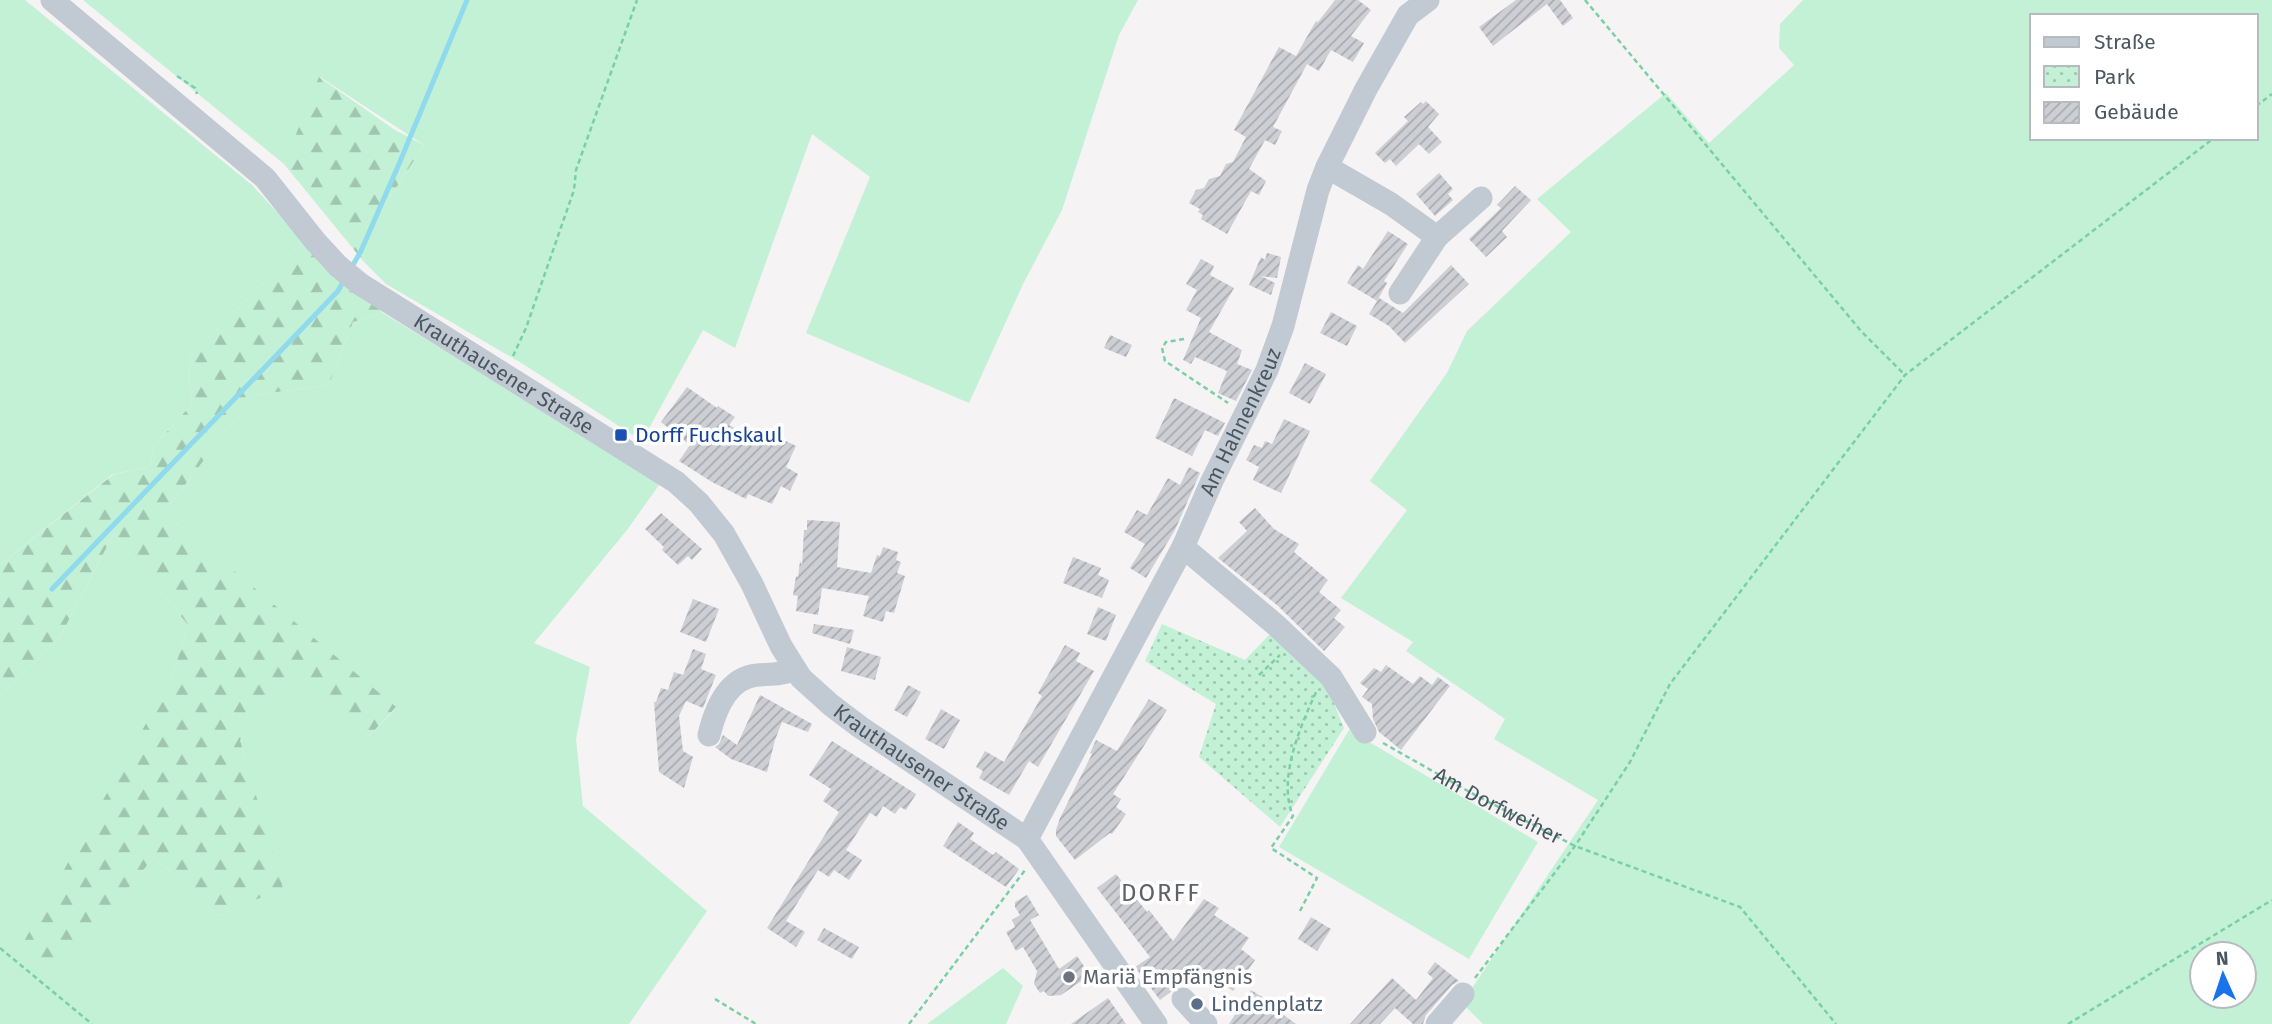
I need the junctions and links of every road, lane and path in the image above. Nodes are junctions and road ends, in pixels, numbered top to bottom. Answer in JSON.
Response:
{"nodes":[{"id":1,"x":52,"y":0,"type":"edge"},
{"id":2,"x":637,"y":0,"type":"edge"},
{"id":3,"x":1428,"y":0,"type":"edge"},
{"id":4,"x":1585,"y":0,"type":"edge"},
{"id":5,"x":2211,"y":140,"type":"edge"},
{"id":6,"x":1327,"y":167,"type":"junction"},
{"id":7,"x":1480,"y":198,"type":"dead end"},
{"id":8,"x":1437,"y":237,"type":"junction"},
{"id":9,"x":1400,"y":293,"type":"dead end"},
{"id":10,"x":1184,"y":340,"type":"dead end"},
{"id":11,"x":510,"y":363,"type":"dead end"},
{"id":12,"x":1905,"y":375,"type":"junction"},
{"id":13,"x":1246,"y":412,"type":"junction"},
{"id":14,"x":1183,"y":547,"type":"junction"},
{"id":15,"x":1282,"y":653,"type":"dead end"},
{"id":16,"x":795,"y":669,"type":"junction"},
{"id":17,"x":1259,"y":675,"type":"dead end"},
{"id":18,"x":1318,"y":688,"type":"dead end"},
{"id":19,"x":1365,"y":733,"type":"joint"},
{"id":20,"x":709,"y":735,"type":"dead end"},
{"id":21,"x":1575,"y":846,"type":"junction"},
{"id":22,"x":1033,"y":847,"type":"junction"},
{"id":23,"x":2272,"y":900,"type":"edge"},
{"id":24,"x":1300,"y":911,"type":"dead end"},
{"id":25,"x":0,"y":948,"type":"edge"},
{"id":26,"x":1463,"y":994,"type":"joint"},
{"id":27,"x":715,"y":999,"type":"dead end"},
{"id":28,"x":1183,"y":999,"type":"dead end"},
{"id":29,"x":92,"y":1024,"type":"edge"},
{"id":30,"x":756,"y":1024,"type":"edge"},
{"id":31,"x":909,"y":1024,"type":"edge"},
{"id":32,"x":1156,"y":1024,"type":"edge"},
{"id":33,"x":1206,"y":1024,"type":"edge"},
{"id":34,"x":1437,"y":1024,"type":"edge"},
{"id":35,"x":1836,"y":1024,"type":"edge"},
{"id":36,"x":2068,"y":1024,"type":"edge"}],
"edges":[{"from":1,"to":16,"type":"street","name":"Krauthausener Straße"},
{"from":2,"to":11,"type":"path"},
{"from":3,"to":6,"type":"street","name":"Am Hahnenkreuz"},
{"from":4,"to":12,"type":"path"},
{"from":5,"to":12,"type":"path"},
{"from":6,"to":8,"type":"street"},
{"from":6,"to":13,"type":"street","name":"Am Hahnenkreuz"},
{"from":7,"to":8,"type":"street"},
{"from":8,"to":9,"type":"street"},
{"from":10,"to":13,"type":"path"},
{"from":12,"to":21,"type":"path"},
{"from":13,"to":14,"type":"street","name":"Am Hahnenkreuz"},
{"from":14,"to":19,"type":"street"},
{"from":14,"to":22,"type":"street","name":"Am Hahnenkreuz"},
{"from":15,"to":17,"type":"path"},
{"from":16,"to":20,"type":"street"},
{"from":16,"to":22,"type":"street","name":"Krauthausener Straße"},
{"from":18,"to":24,"type":"path"},
{"from":19,"to":21,"type":"path","name":"Am Dorfweiher"},
{"from":21,"to":26,"type":"path"},
{"from":21,"to":35,"type":"path","name":"Am Dorfweiher"},
{"from":22,"to":31,"type":"path"},
{"from":22,"to":32,"type":"street"},
{"from":23,"to":36,"type":"path"},
{"from":25,"to":29,"type":"path"},
{"from":26,"to":34,"type":"street"},
{"from":27,"to":30,"type":"path"},
{"from":28,"to":33,"type":"street"}]}
